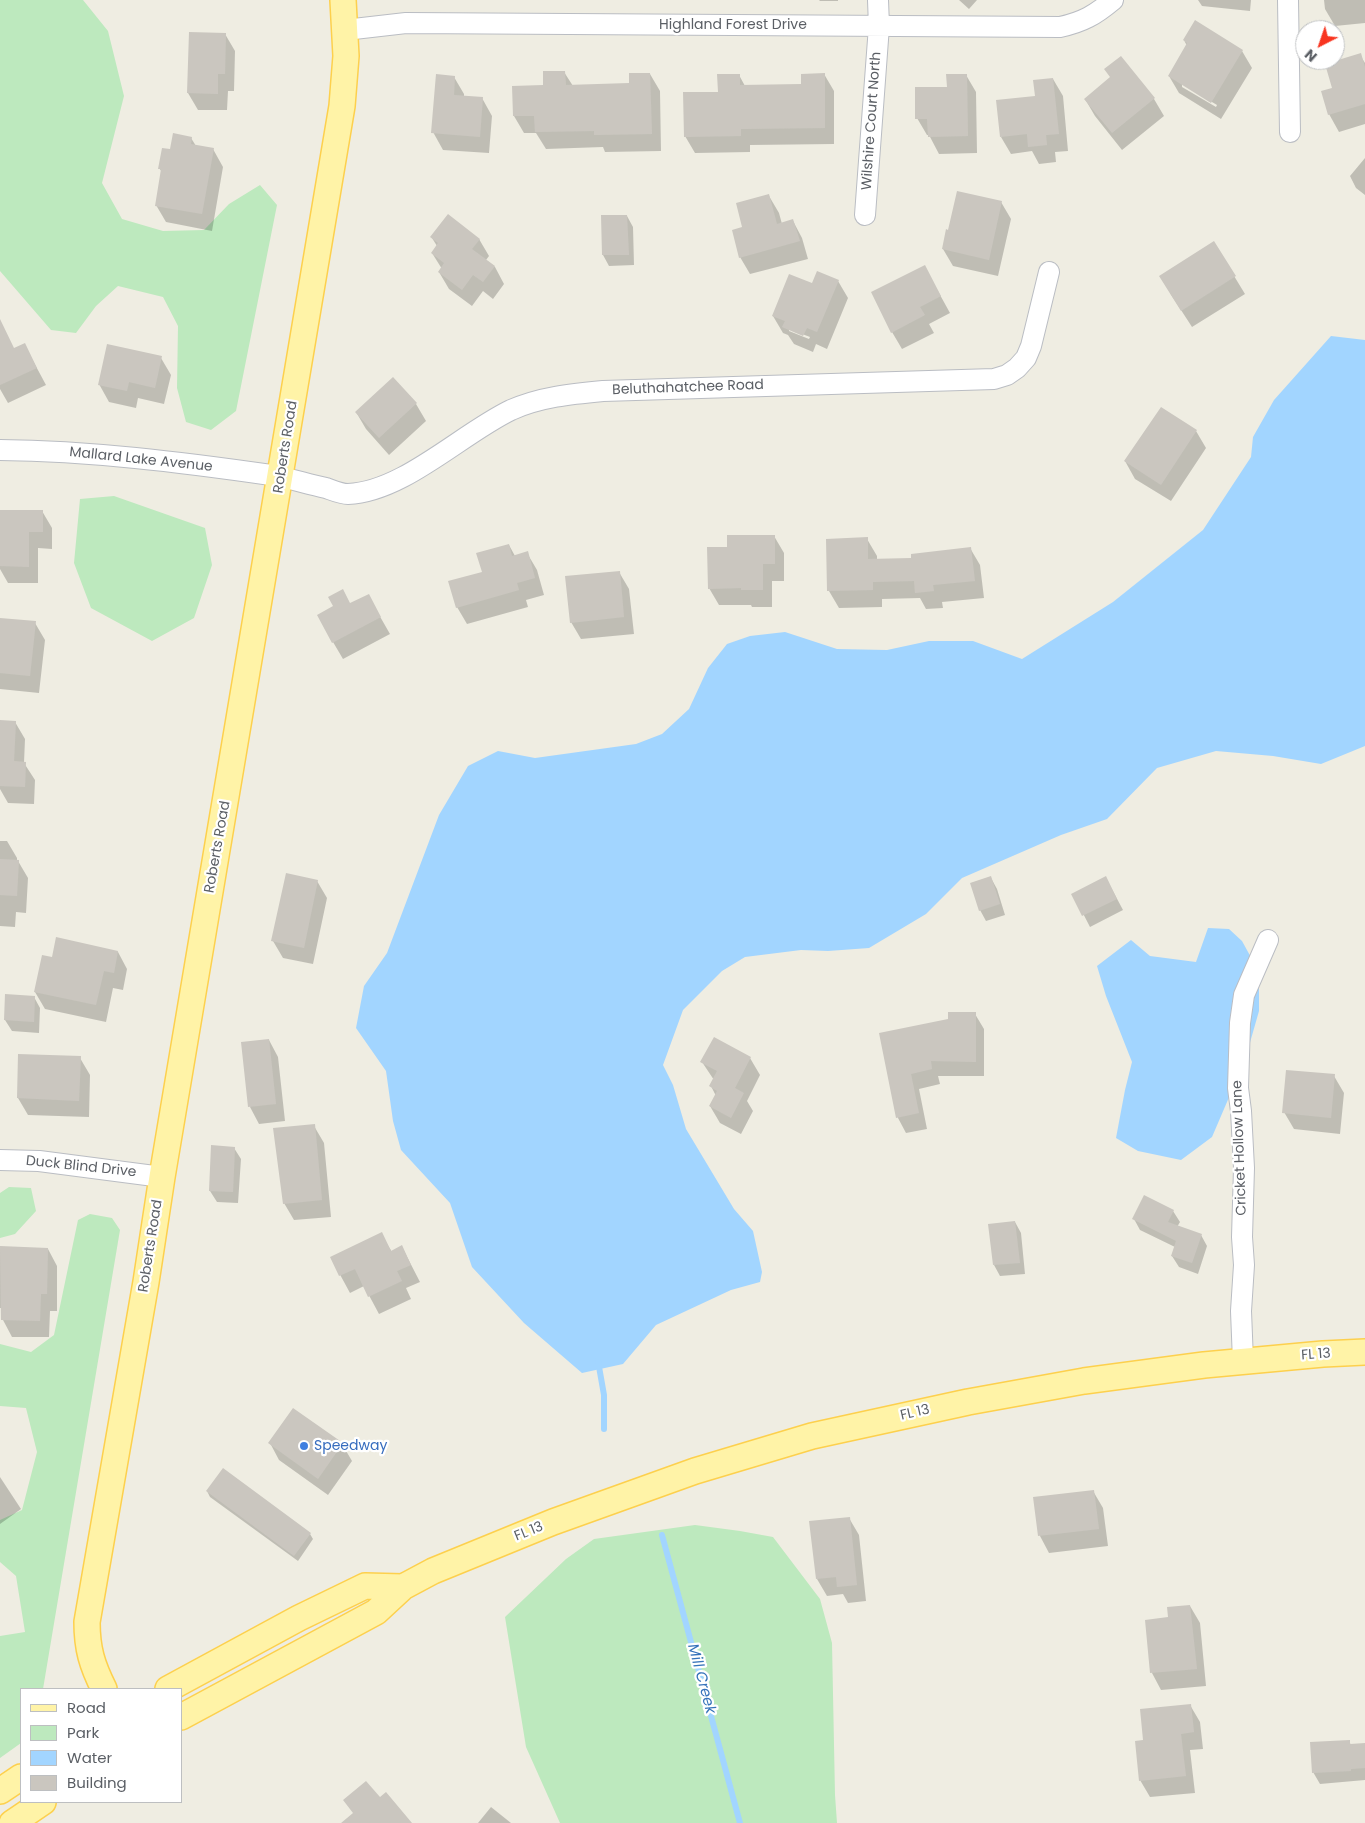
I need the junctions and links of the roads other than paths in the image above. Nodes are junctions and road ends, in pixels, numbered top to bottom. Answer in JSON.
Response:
{"nodes":[{"id":1,"x":343,"y":0,"type":"edge"},
{"id":2,"x":878,"y":0,"type":"edge"},
{"id":3,"x":1113,"y":0,"type":"edge"},
{"id":4,"x":1288,"y":0,"type":"edge"},
{"id":5,"x":879,"y":26,"type":"junction"},
{"id":6,"x":345,"y":30,"type":"junction"},
{"id":7,"x":1290,"y":132,"type":"dead end"},
{"id":8,"x":865,"y":215,"type":"dead end"},
{"id":9,"x":1049,"y":272,"type":"dead end"},
{"id":10,"x":0,"y":450,"type":"edge"},
{"id":11,"x":281,"y":476,"type":"junction"},
{"id":12,"x":1268,"y":940,"type":"dead end"},
{"id":13,"x":0,"y":1160,"type":"edge"},
{"id":14,"x":162,"y":1177,"type":"junction"},
{"id":15,"x":1365,"y":1352,"type":"edge"},
{"id":16,"x":1243,"y":1361,"type":"junction"},
{"id":17,"x":403,"y":1587,"type":"junction"},
{"id":18,"x":104,"y":1688,"type":"edge"},
{"id":19,"x":170,"y":1688,"type":"edge"},
{"id":20,"x":182,"y":1716,"type":"edge"},
{"id":21,"x":20,"y":1778,"type":"edge"},
{"id":22,"x":0,"y":1791,"type":"edge"},
{"id":23,"x":42,"y":1803,"type":"edge"},
{"id":24,"x":12,"y":1823,"type":"edge"}],
"edges":[{"from":1,"to":6,"type":"main road","name":"Roberts Road"},
{"from":2,"to":5,"type":"street","name":"Wilshire Court North"},
{"from":3,"to":5,"type":"street","name":"Highland Forest Drive"},
{"from":4,"to":7,"type":"street"},
{"from":5,"to":6,"type":"street","name":"Highland Forest Drive"},
{"from":5,"to":8,"type":"street","name":"Wilshire Court North"},
{"from":6,"to":11,"type":"main road","name":"Roberts Road"},
{"from":9,"to":11,"type":"street","name":"Beluthahatchee Road"},
{"from":10,"to":11,"type":"street","name":"Mallard Lake Avenue"},
{"from":11,"to":14,"type":"main road","name":"Roberts Road"},
{"from":12,"to":16,"type":"street","name":"Cricket Hollow Lane"},
{"from":13,"to":14,"type":"street","name":"Duck Blind Drive"},
{"from":14,"to":18,"type":"main road","name":"Roberts Road"},
{"from":15,"to":16,"type":"main road","name":"FL 13"},
{"from":16,"to":17,"type":"main road","name":"FL 13"},
{"from":17,"to":19,"type":"main road"},
{"from":17,"to":20,"type":"main road"},
{"from":21,"to":22,"type":"main road"},
{"from":23,"to":24,"type":"main road"}]}
